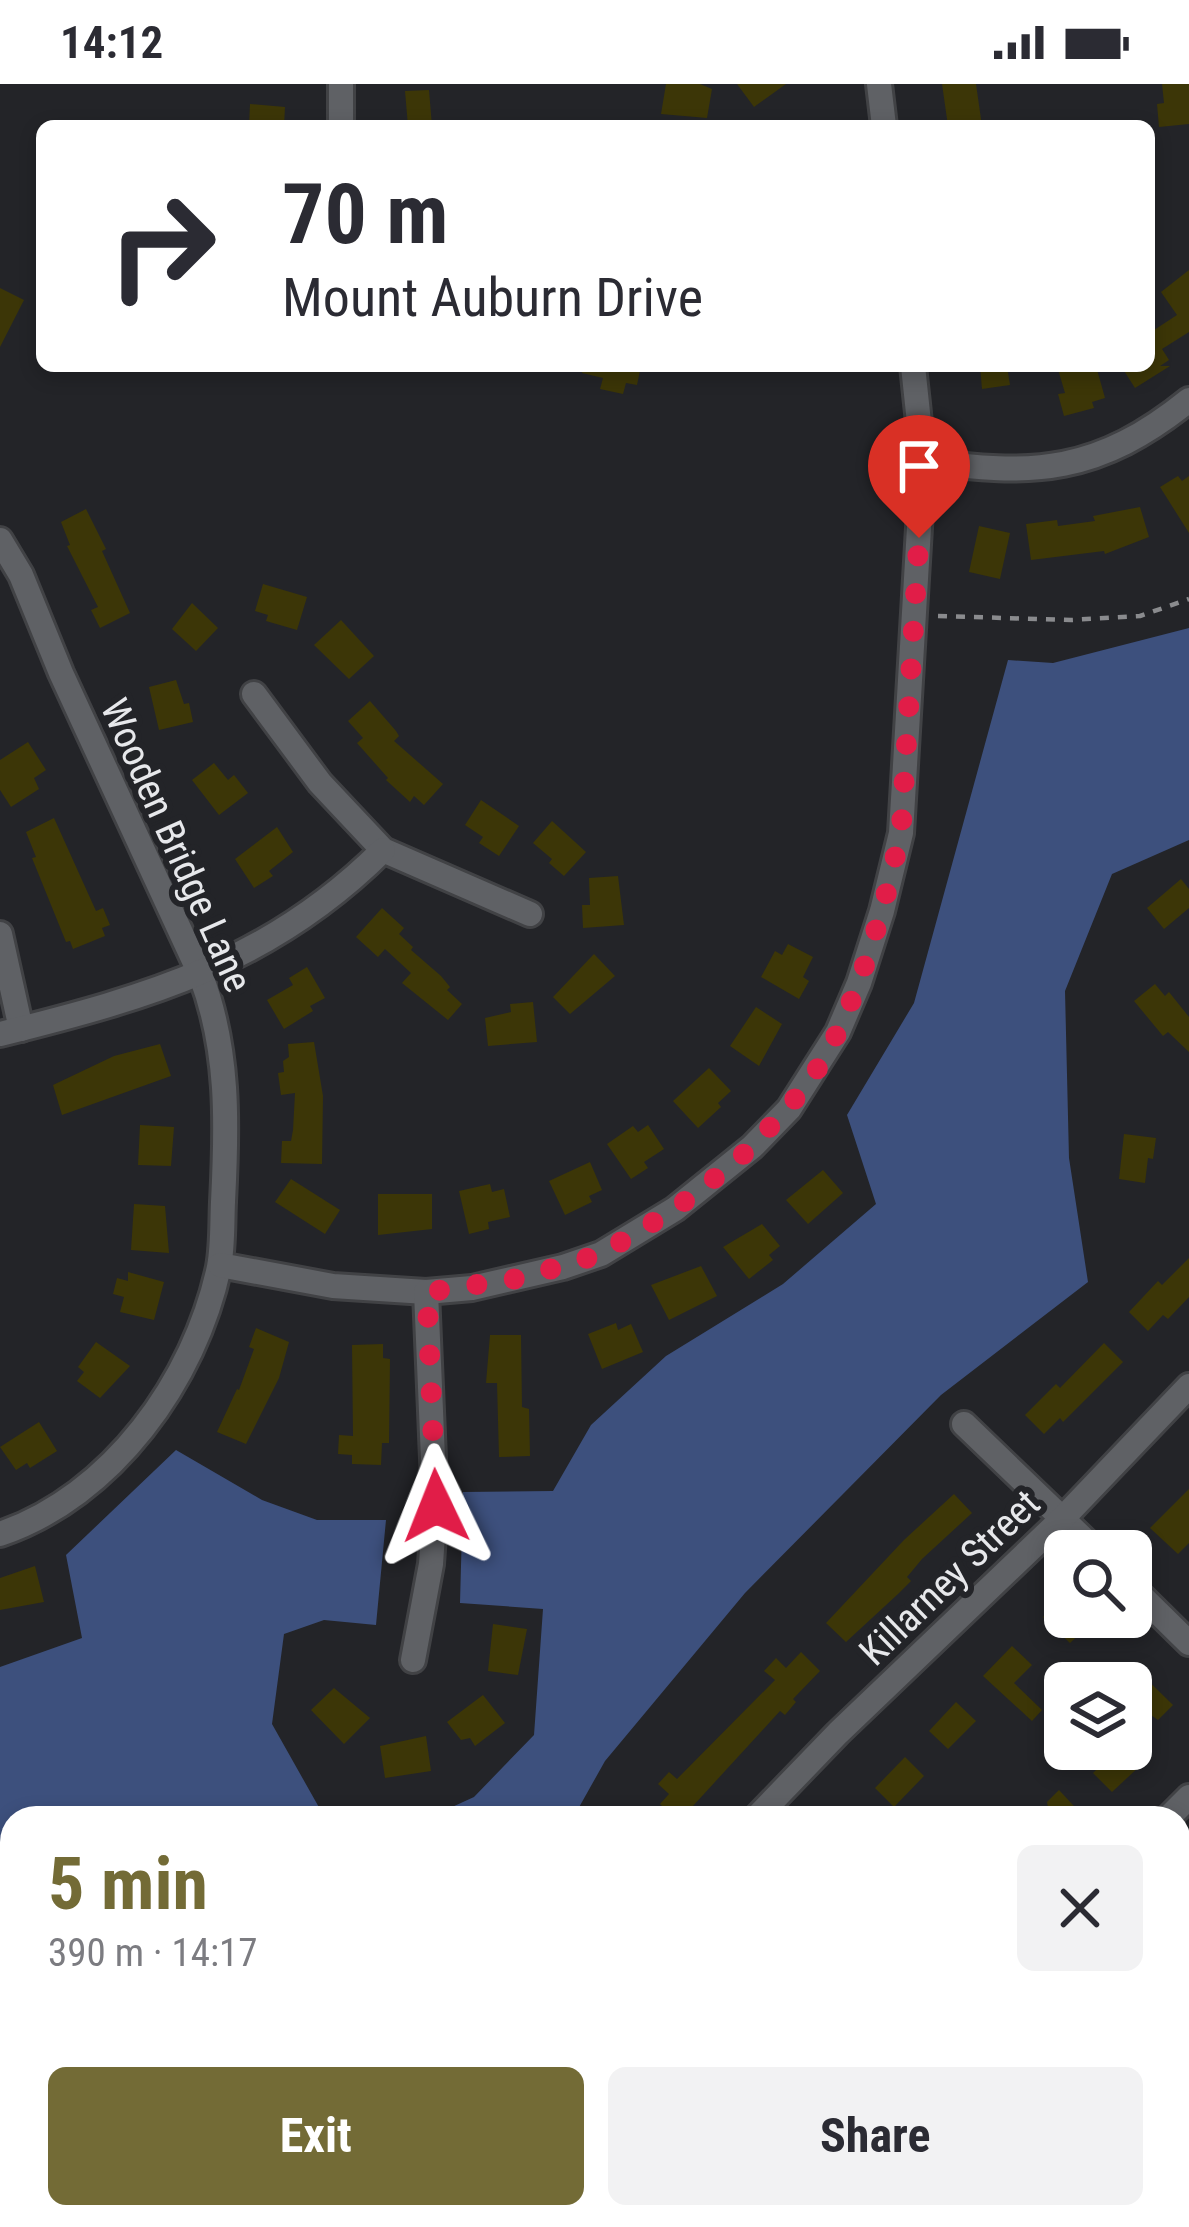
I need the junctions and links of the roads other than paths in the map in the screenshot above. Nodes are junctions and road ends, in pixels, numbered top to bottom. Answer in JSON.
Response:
{"nodes":[{"id":1,"x":340,"y":84,"type":"edge"},
{"id":2,"x":879,"y":84,"type":"edge"},
{"id":3,"x":340,"y":120,"type":"edge"},
{"id":4,"x":883,"y":120,"type":"edge"},
{"id":5,"x":914,"y":372,"type":"edge"},
{"id":6,"x":1189,"y":400,"type":"edge"},
{"id":7,"x":923,"y":460,"type":"junction"},
{"id":8,"x":0,"y":540,"type":"edge"},
{"id":9,"x":254,"y":694,"type":"dead end"},
{"id":10,"x":383,"y":850,"type":"junction"},
{"id":11,"x":530,"y":914,"type":"dead end"},
{"id":12,"x":0,"y":934,"type":"edge"},
{"id":13,"x":200,"y":976,"type":"junction"},
{"id":14,"x":11,"y":1031,"type":"edge"},
{"id":15,"x":220,"y":1265,"type":"junction"},
{"id":16,"x":427,"y":1292,"type":"junction"},
{"id":17,"x":1189,"y":1386,"type":"edge"},
{"id":18,"x":964,"y":1424,"type":"dead end"},
{"id":19,"x":1063,"y":1518,"type":"junction"},
{"id":20,"x":1075,"y":1530,"type":"edge"},
{"id":21,"x":0,"y":1534,"type":"edge"},
{"id":22,"x":1152,"y":1607,"type":"edge"},
{"id":23,"x":1189,"y":1643,"type":"edge"},
{"id":24,"x":413,"y":1660,"type":"dead end"},
{"id":25,"x":768,"y":1806,"type":"edge"}],
"edges":[{"from":1,"to":3,"type":"street"},
{"from":2,"to":4,"type":"street"},
{"from":5,"to":7,"type":"street"},
{"from":6,"to":7,"type":"street"},
{"from":7,"to":16,"type":"street"},
{"from":8,"to":13,"type":"street","name":"Wooden Bridge Lane"},
{"from":9,"to":10,"type":"street"},
{"from":10,"to":11,"type":"street"},
{"from":10,"to":13,"type":"street"},
{"from":12,"to":14,"type":"street"},
{"from":13,"to":14,"type":"street"},
{"from":13,"to":15,"type":"street","name":"Wooden Bridge Lane"},
{"from":15,"to":16,"type":"street"},
{"from":15,"to":21,"type":"street","name":"Wooden Bridge Lane"},
{"from":16,"to":24,"type":"street"},
{"from":17,"to":19,"type":"street","name":"Killarney Street"},
{"from":18,"to":19,"type":"street"},
{"from":19,"to":20,"type":"street"},
{"from":19,"to":25,"type":"street","name":"Killarney Street"},
{"from":22,"to":23,"type":"street"}]}
